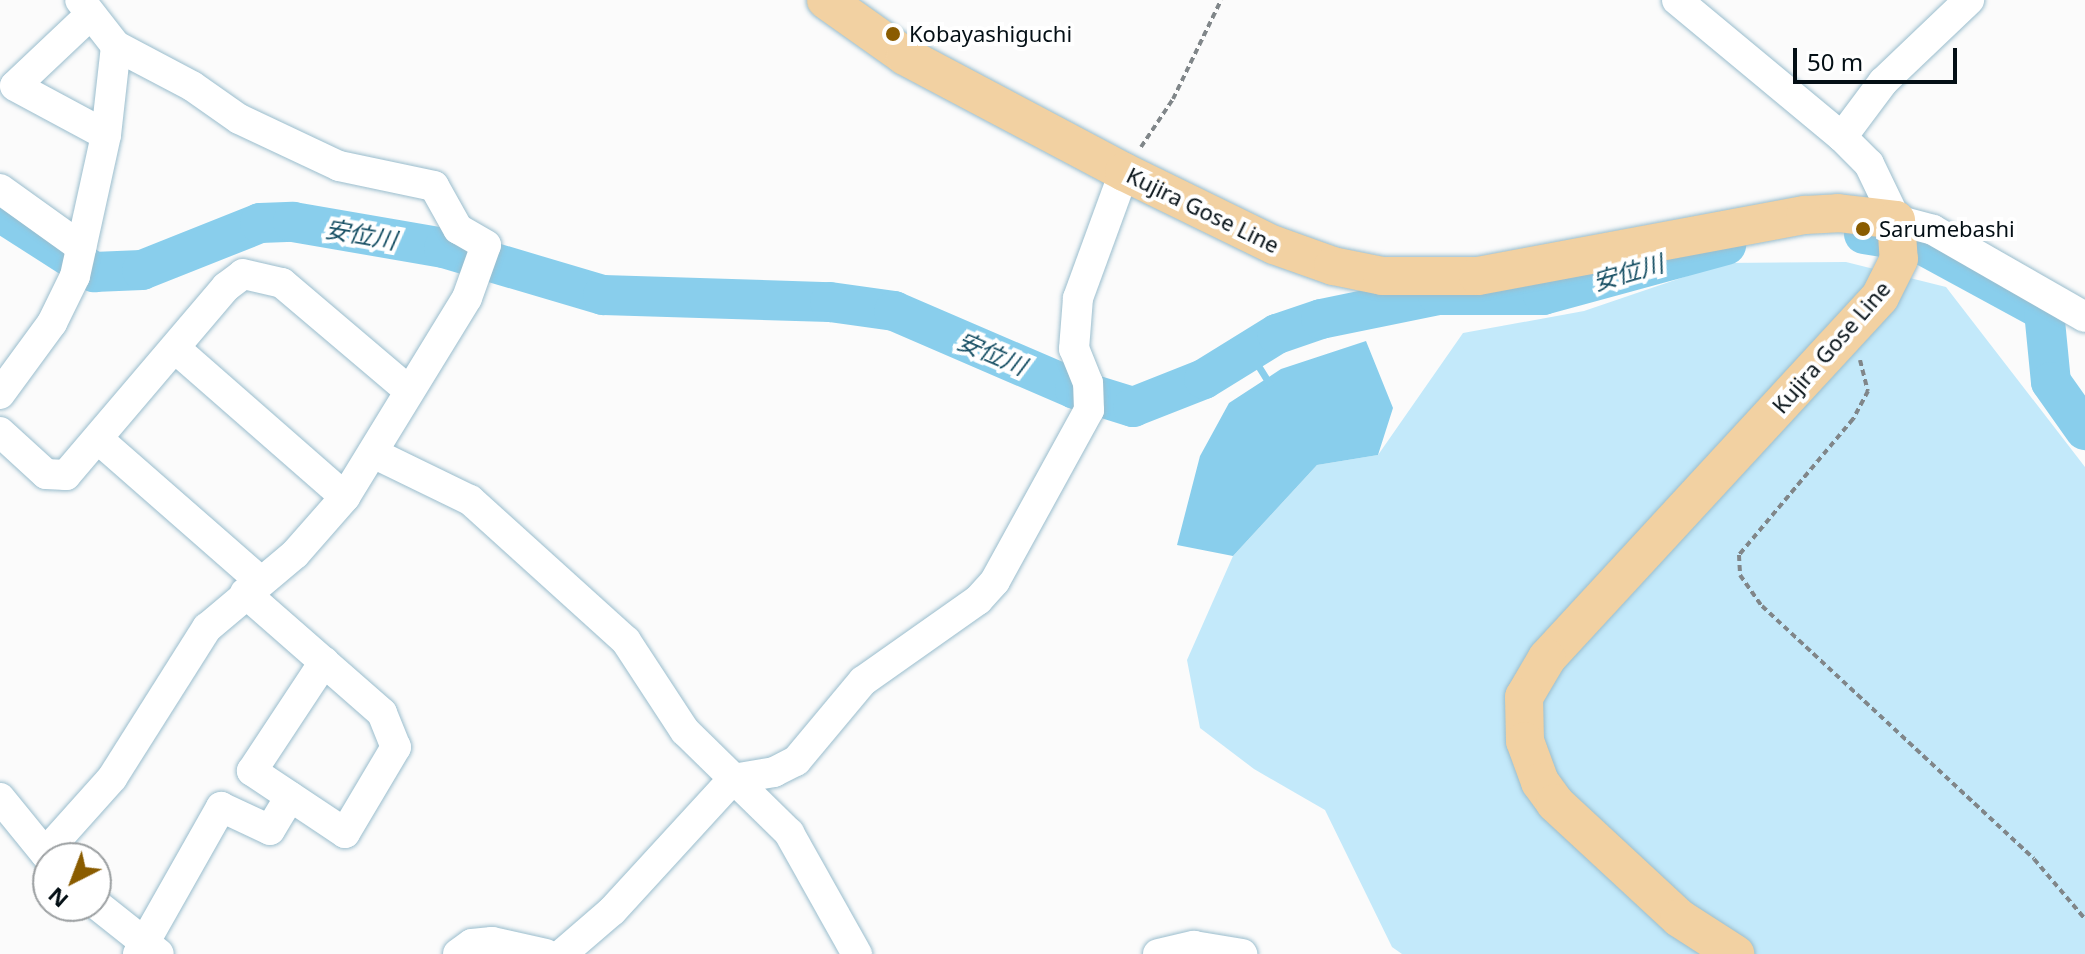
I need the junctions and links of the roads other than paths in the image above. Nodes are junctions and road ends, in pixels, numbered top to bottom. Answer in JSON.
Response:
{"nodes":[{"id":1,"x":826,"y":0,"type":"edge"},
{"id":2,"x":1677,"y":0,"type":"edge"},
{"id":3,"x":1969,"y":0,"type":"edge"},
{"id":4,"x":85,"y":7,"type":"edge"},
{"id":5,"x":116,"y":46,"type":"junction"},
{"id":6,"x":106,"y":135,"type":"junction"},
{"id":7,"x":1842,"y":137,"type":"junction"},
{"id":8,"x":1124,"y":172,"type":"junction"},
{"id":9,"x":0,"y":189,"type":"edge"},
{"id":10,"x":1897,"y":238,"type":"junction"},
{"id":11,"x":78,"y":262,"type":"junction"},
{"id":12,"x":2085,"y":317,"type":"edge"},
{"id":13,"x":177,"y":350,"type":"junction"},
{"id":14,"x":407,"y":389,"type":"junction"},
{"id":15,"x":0,"y":394,"type":"edge"},
{"id":16,"x":0,"y":432,"type":"edge"},
{"id":17,"x":98,"y":439,"type":"junction"},
{"id":18,"x":373,"y":453,"type":"junction"},
{"id":19,"x":345,"y":497,"type":"junction"},
{"id":20,"x":253,"y":587,"type":"junction"},
{"id":21,"x":324,"y":662,"type":"junction"},
{"id":22,"x":733,"y":779,"type":"junction"},
{"id":23,"x":290,"y":797,"type":"junction"},
{"id":24,"x":0,"y":798,"type":"edge"},
{"id":25,"x":36,"y":842,"type":"edge"},
{"id":26,"x":59,"y":842,"type":"edge"},
{"id":27,"x":112,"y":918,"type":"edge"},
{"id":28,"x":148,"y":950,"type":"edge"},
{"id":29,"x":458,"y":954,"type":"edge"},
{"id":30,"x":546,"y":954,"type":"edge"},
{"id":31,"x":562,"y":954,"type":"edge"},
{"id":32,"x":857,"y":954,"type":"edge"},
{"id":33,"x":1158,"y":954,"type":"edge"},
{"id":34,"x":1242,"y":954,"type":"edge"},
{"id":35,"x":1735,"y":954,"type":"edge"}],
"edges":[{"from":1,"to":8,"type":"main road","name":"Kujira Gose Line"},
{"from":2,"to":7,"type":"street"},
{"from":3,"to":7,"type":"street"},
{"from":4,"to":5,"type":"street"},
{"from":4,"to":6,"type":"street"},
{"from":5,"to":6,"type":"street"},
{"from":5,"to":14,"type":"street"},
{"from":6,"to":11,"type":"street"},
{"from":7,"to":10,"type":"street"},
{"from":8,"to":10,"type":"main road","name":"Kujira Gose Line"},
{"from":8,"to":22,"type":"street"},
{"from":9,"to":11,"type":"street"},
{"from":10,"to":12,"type":"street"},
{"from":10,"to":35,"type":"main road","name":"Kujira Gose Line"},
{"from":11,"to":15,"type":"street"},
{"from":13,"to":14,"type":"street"},
{"from":13,"to":17,"type":"street"},
{"from":13,"to":19,"type":"street"},
{"from":14,"to":18,"type":"street"},
{"from":16,"to":17,"type":"street"},
{"from":17,"to":20,"type":"street"},
{"from":18,"to":19,"type":"street"},
{"from":18,"to":22,"type":"street"},
{"from":19,"to":20,"type":"street"},
{"from":20,"to":21,"type":"street"},
{"from":20,"to":26,"type":"street"},
{"from":21,"to":23,"type":"street"},
{"from":21,"to":23,"type":"street"},
{"from":22,"to":31,"type":"street"},
{"from":22,"to":32,"type":"street"},
{"from":23,"to":28,"type":"street"},
{"from":24,"to":25,"type":"street"},
{"from":27,"to":28,"type":"street"},
{"from":29,"to":30,"type":"street"},
{"from":33,"to":34,"type":"street"}]}
